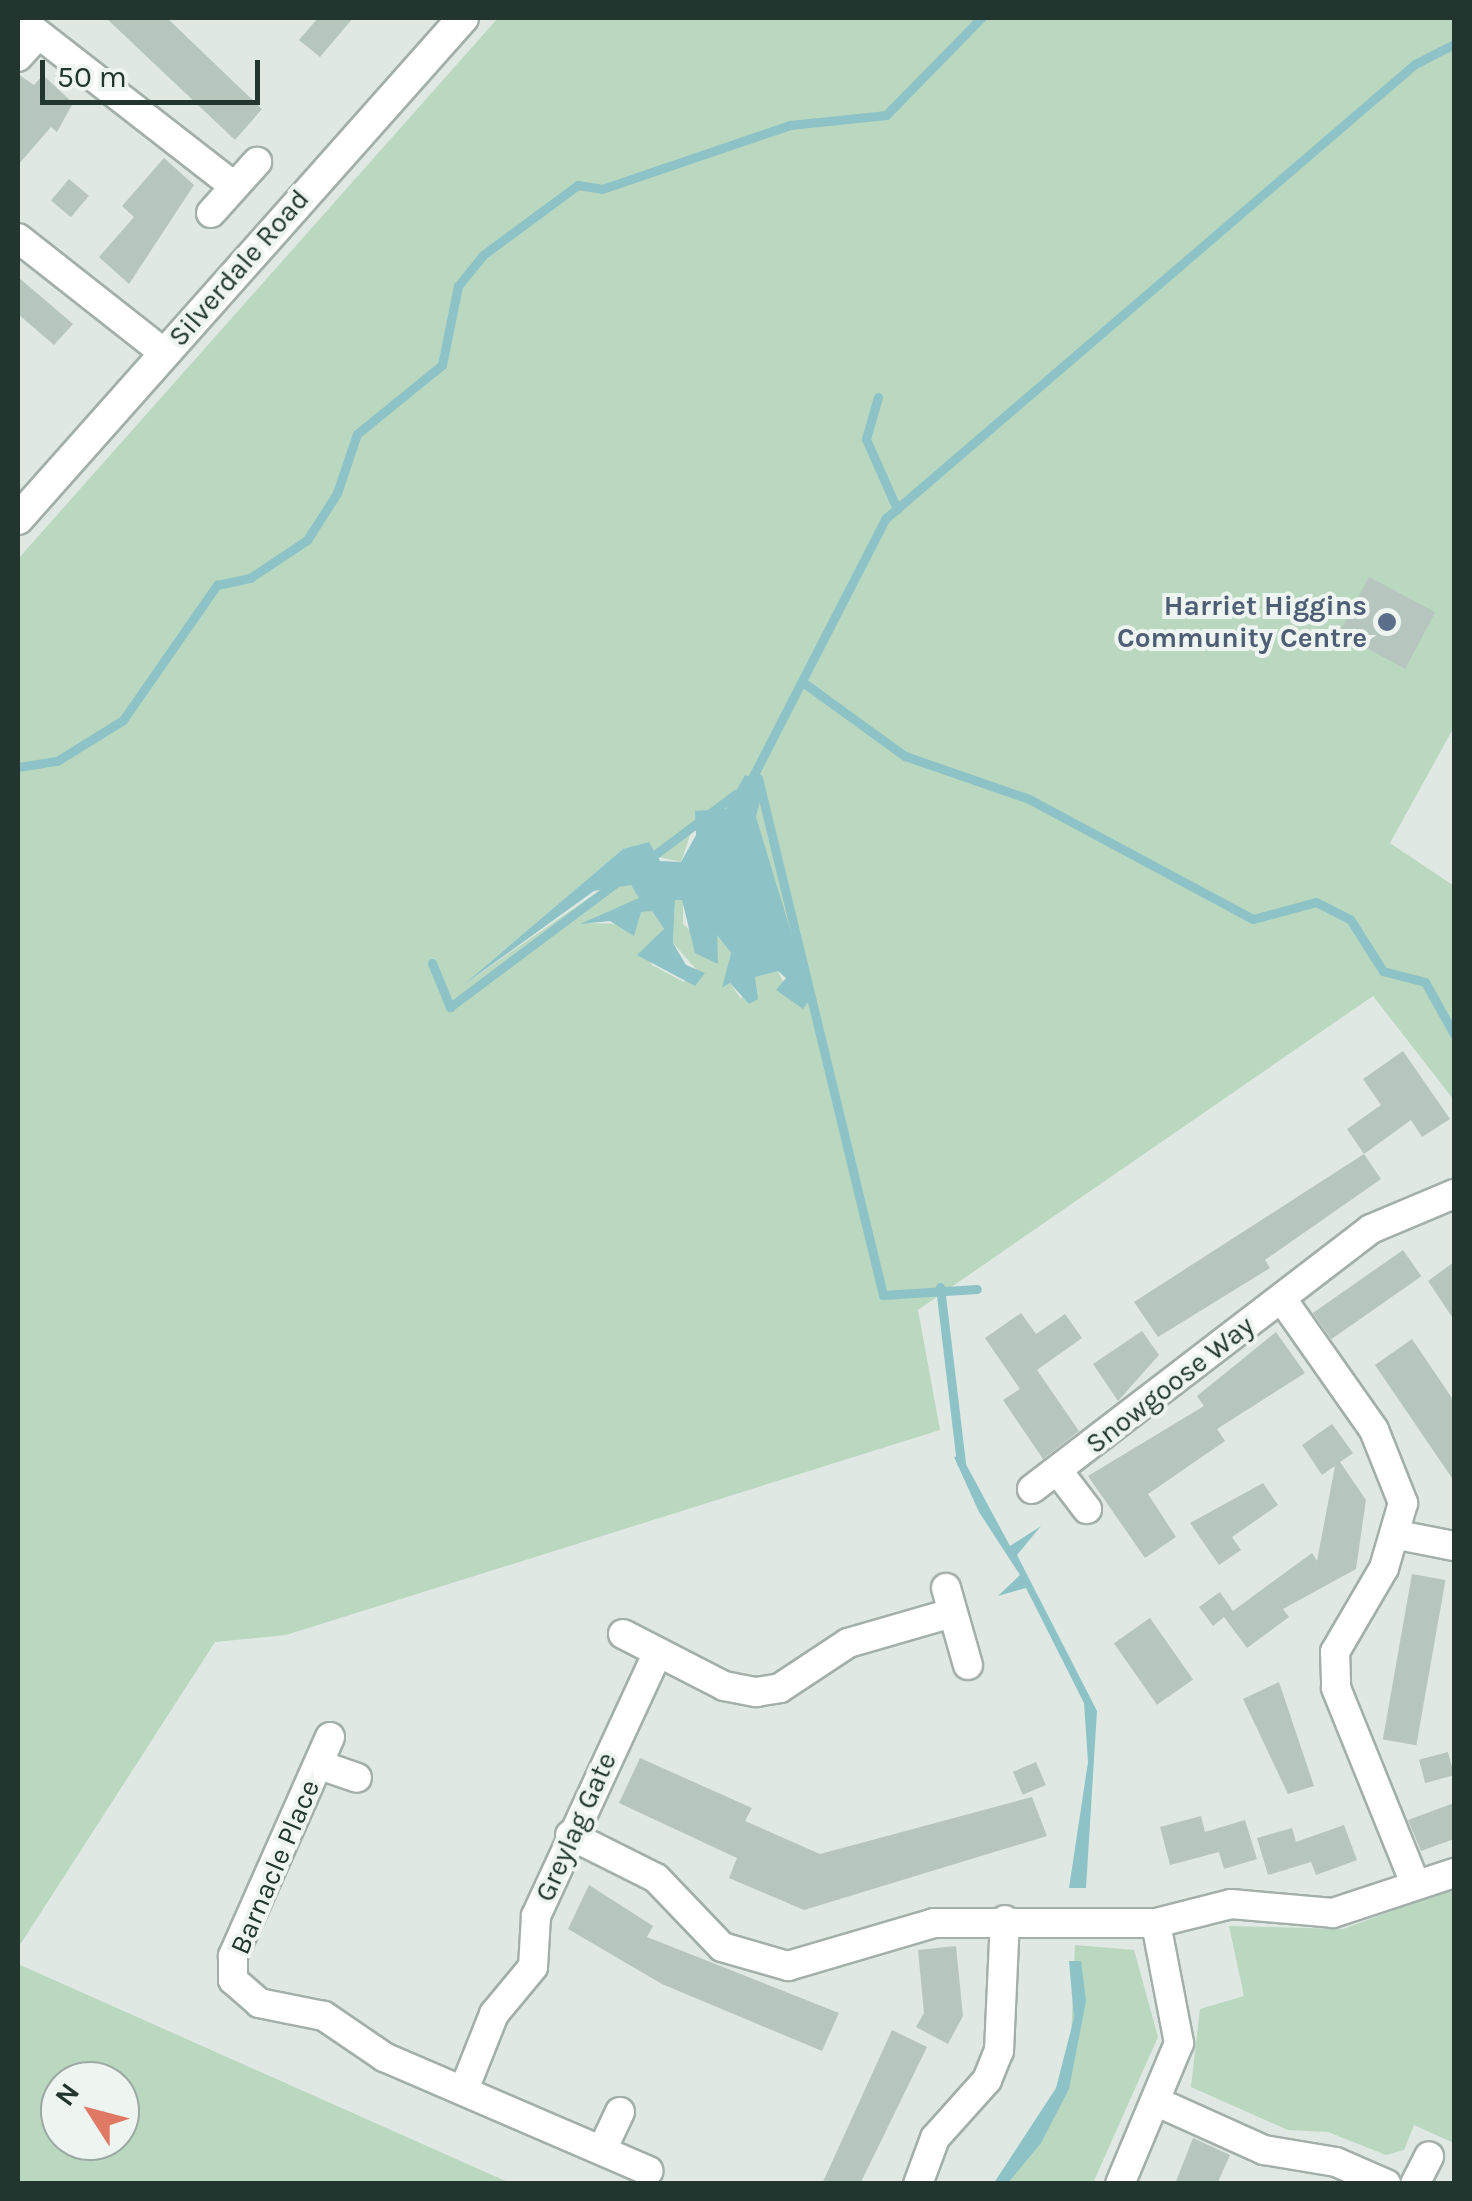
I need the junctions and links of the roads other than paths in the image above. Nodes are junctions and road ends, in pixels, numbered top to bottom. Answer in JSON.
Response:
{"nodes":[{"id":1,"x":463,"y":18,"type":"edge"},
{"id":2,"x":24,"y":38,"type":"edge"},
{"id":3,"x":257,"y":162,"type":"dead end"},
{"id":4,"x":234,"y":186,"type":"junction"},
{"id":5,"x":211,"y":213,"type":"dead end"},
{"id":6,"x":18,"y":238,"type":"edge"},
{"id":7,"x":164,"y":353,"type":"junction"},
{"id":8,"x":18,"y":519,"type":"edge"},
{"id":9,"x":1454,"y":1194,"type":"edge"},
{"id":10,"x":1282,"y":1299,"type":"junction"},
{"id":11,"x":1058,"y":1471,"type":"junction"},
{"id":12,"x":1032,"y":1489,"type":"dead end"},
{"id":13,"x":1087,"y":1509,"type":"dead end"},
{"id":14,"x":1398,"y":1535,"type":"junction"},
{"id":15,"x":1454,"y":1546,"type":"edge"},
{"id":16,"x":622,"y":1634,"type":"dead end"},
{"id":17,"x":657,"y":1654,"type":"junction"},
{"id":18,"x":968,"y":1665,"type":"dead end"},
{"id":19,"x":330,"y":1737,"type":"dead end"},
{"id":20,"x":320,"y":1765,"type":"junction"},
{"id":21,"x":358,"y":1778,"type":"dead end"},
{"id":22,"x":570,"y":1835,"type":"junction"},
{"id":23,"x":1454,"y":1874,"type":"edge"},
{"id":24,"x":1414,"y":1884,"type":"junction"},
{"id":25,"x":1005,"y":1920,"type":"junction"},
{"id":26,"x":1156,"y":1923,"type":"junction"},
{"id":27,"x":465,"y":2087,"type":"junction"},
{"id":28,"x":1155,"y":2101,"type":"junction"},
{"id":29,"x":620,"y":2112,"type":"dead end"},
{"id":30,"x":602,"y":2150,"type":"junction"},
{"id":31,"x":1429,"y":2156,"type":"dead end"},
{"id":32,"x":649,"y":2171,"type":"dead end"},
{"id":33,"x":918,"y":2184,"type":"edge"},
{"id":34,"x":1120,"y":2184,"type":"edge"},
{"id":35,"x":1386,"y":2184,"type":"edge"},
{"id":36,"x":1415,"y":2184,"type":"edge"}],
"edges":[{"from":1,"to":7,"type":"main road","name":"Silverdale Road"},
{"from":2,"to":4,"type":"street"},
{"from":3,"to":4,"type":"street"},
{"from":4,"to":5,"type":"street"},
{"from":6,"to":7,"type":"street"},
{"from":7,"to":8,"type":"main road","name":"Silverdale Road"},
{"from":9,"to":10,"type":"street","name":"Snowgoose Way"},
{"from":10,"to":11,"type":"street","name":"Snowgoose Way"},
{"from":10,"to":14,"type":"street","name":"Snowgoose Way"},
{"from":11,"to":12,"type":"street","name":"Snowgoose Way"},
{"from":11,"to":13,"type":"street","name":"Snowgoose Way"},
{"from":14,"to":15,"type":"street"},
{"from":14,"to":24,"type":"street"},
{"from":16,"to":17,"type":"street"},
{"from":17,"to":18,"type":"street"},
{"from":17,"to":22,"type":"street","name":"Greylag Gate"},
{"from":19,"to":20,"type":"street","name":"Barnacle Place"},
{"from":20,"to":21,"type":"street"},
{"from":20,"to":27,"type":"street","name":"Barnacle Place"},
{"from":22,"to":25,"type":"street"},
{"from":22,"to":27,"type":"street","name":"Greylag Gate"},
{"from":23,"to":24,"type":"street"},
{"from":24,"to":26,"type":"street"},
{"from":25,"to":26,"type":"street"},
{"from":25,"to":33,"type":"street"},
{"from":26,"to":28,"type":"street"},
{"from":27,"to":30,"type":"street"},
{"from":28,"to":34,"type":"street"},
{"from":28,"to":35,"type":"street"},
{"from":29,"to":30,"type":"street"},
{"from":30,"to":32,"type":"street"},
{"from":31,"to":36,"type":"street"}]}
